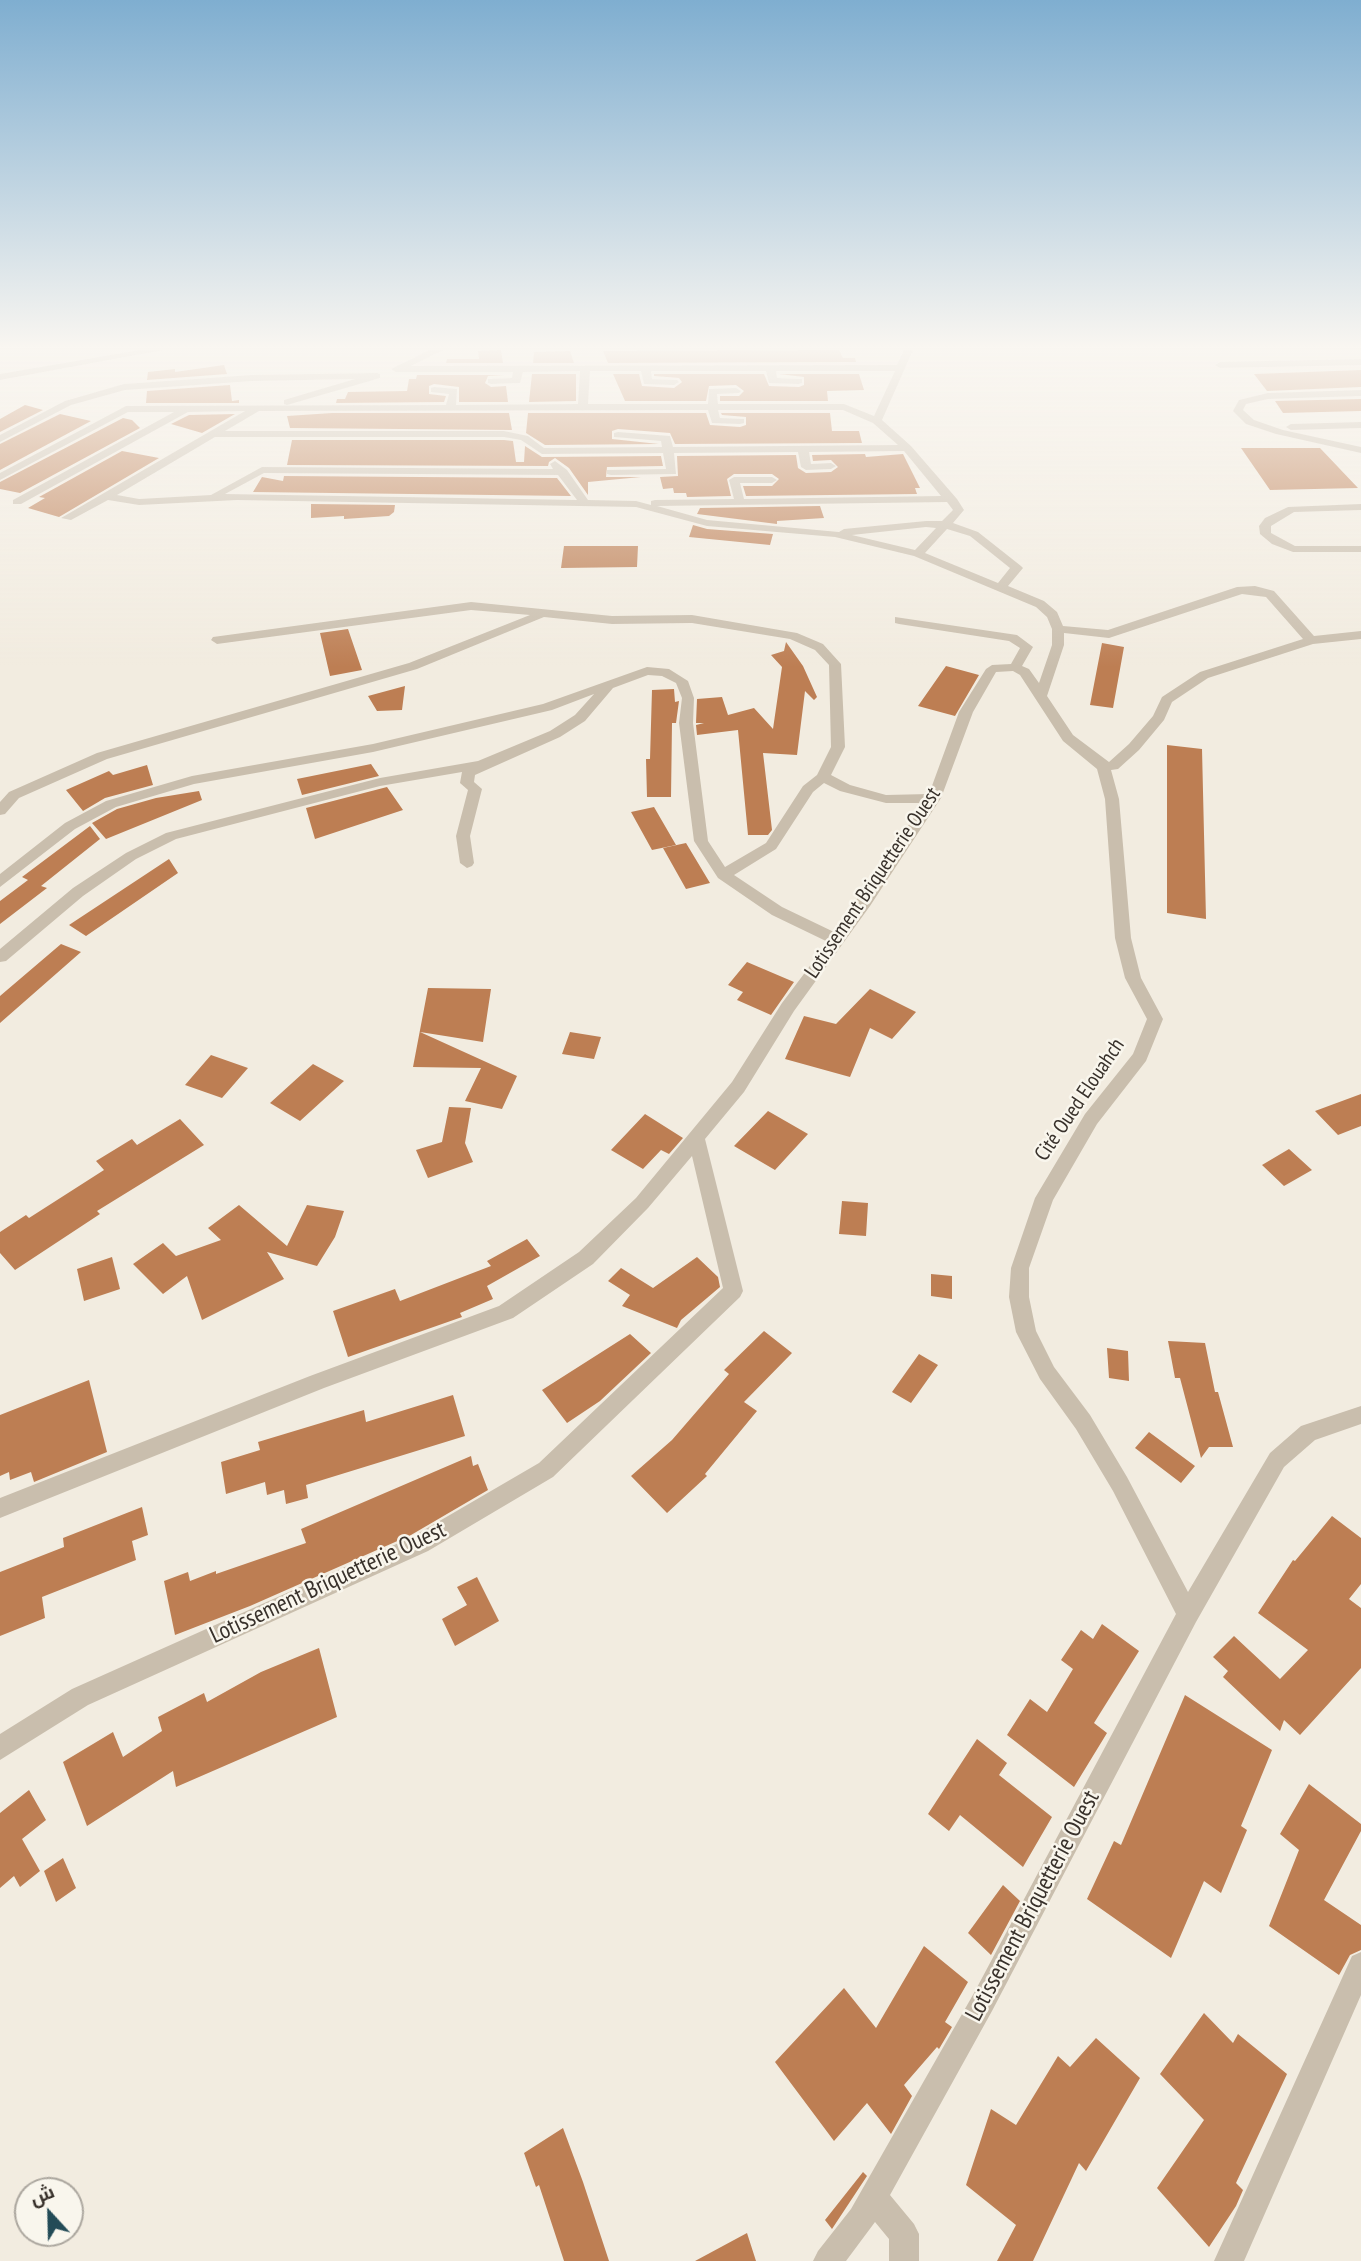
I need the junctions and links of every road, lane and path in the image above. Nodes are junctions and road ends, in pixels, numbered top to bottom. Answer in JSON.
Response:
{"nodes":[{"id":1,"x":40,"y":456,"type":"edge"},
{"id":2,"x":101,"y":456,"type":"edge"},
{"id":3,"x":178,"y":456,"type":"edge"},
{"id":4,"x":547,"y":456,"type":"edge"},
{"id":5,"x":670,"y":456,"type":"edge"},
{"id":6,"x":804,"y":456,"type":"edge"},
{"id":7,"x":914,"y":456,"type":"edge"},
{"id":8,"x":831,"y":466,"type":"dead end"},
{"id":9,"x":563,"y":472,"type":"junction"},
{"id":10,"x":611,"y":472,"type":"dead end"},
{"id":11,"x":0,"y":477,"type":"edge"},
{"id":12,"x":772,"y":480,"type":"dead end"},
{"id":13,"x":106,"y":498,"type":"junction"},
{"id":14,"x":210,"y":498,"type":"junction"},
{"id":15,"x":952,"y":499,"type":"junction"},
{"id":16,"x":17,"y":502,"type":"dead end"},
{"id":17,"x":740,"y":502,"type":"junction"},
{"id":18,"x":585,"y":503,"type":"junction"},
{"id":19,"x":636,"y":504,"type":"junction"},
{"id":20,"x":1361,"y":507,"type":"edge"},
{"id":21,"x":67,"y":518,"type":"dead end"},
{"id":22,"x":946,"y":525,"type":"junction"},
{"id":23,"x":835,"y":534,"type":"junction"},
{"id":24,"x":1361,"y":550,"type":"edge"},
{"id":25,"x":918,"y":554,"type":"junction"},
{"id":26,"x":1000,"y":587,"type":"junction"},
{"id":27,"x":542,"y":615,"type":"junction"},
{"id":28,"x":899,"y":620,"type":"dead end"},
{"id":29,"x":1058,"y":629,"type":"junction"},
{"id":30,"x":1361,"y":635,"type":"edge"},
{"id":31,"x":217,"y":640,"type":"dead end"},
{"id":32,"x":1311,"y":640,"type":"junction"},
{"id":33,"x":1015,"y":667,"type":"junction"},
{"id":34,"x":607,"y":688,"type":"junction"},
{"id":35,"x":1041,"y":696,"type":"junction"},
{"id":36,"x":481,"y":765,"type":"junction"},
{"id":37,"x":1103,"y":767,"type":"junction"},
{"id":38,"x":824,"y":778,"type":"junction"},
{"id":39,"x":934,"y":798,"type":"junction"},
{"id":40,"x":0,"y":811,"type":"edge"},
{"id":41,"x":467,"y":863,"type":"dead end"},
{"id":42,"x":723,"y":875,"type":"junction"},
{"id":43,"x":0,"y":882,"type":"edge"},
{"id":44,"x":837,"y":940,"type":"junction"},
{"id":45,"x":0,"y":957,"type":"edge"},
{"id":46,"x":696,"y":1137,"type":"junction"},
{"id":47,"x":1361,"y":1415,"type":"edge"},
{"id":48,"x":0,"y":1508,"type":"edge"},
{"id":49,"x":1188,"y":1614,"type":"junction"},
{"id":50,"x":0,"y":1748,"type":"edge"},
{"id":51,"x":1361,"y":1965,"type":"edge"},
{"id":52,"x":873,"y":2196,"type":"junction"},
{"id":53,"x":828,"y":2261,"type":"edge"},
{"id":54,"x":904,"y":2261,"type":"edge"},
{"id":55,"x":1229,"y":2261,"type":"edge"}],
"edges":[{"from":1,"to":11,"type":"street"},
{"from":2,"to":16,"type":"street"},
{"from":3,"to":13,"type":"street"},
{"from":4,"to":9,"type":"street"},
{"from":5,"to":10,"type":"street"},
{"from":6,"to":8,"type":"street"},
{"from":7,"to":15,"type":"street"},
{"from":9,"to":14,"type":"street"},
{"from":9,"to":18,"type":"street"},
{"from":12,"to":17,"type":"street"},
{"from":13,"to":14,"type":"street"},
{"from":13,"to":21,"type":"street"},
{"from":14,"to":18,"type":"street"},
{"from":15,"to":17,"type":"street"},
{"from":15,"to":22,"type":"street"},
{"from":17,"to":19,"type":"street"},
{"from":18,"to":19,"type":"street"},
{"from":19,"to":23,"type":"street"},
{"from":20,"to":24,"type":"street"},
{"from":22,"to":23,"type":"street"},
{"from":22,"to":25,"type":"street"},
{"from":22,"to":26,"type":"street"},
{"from":23,"to":25,"type":"street"},
{"from":25,"to":26,"type":"street"},
{"from":26,"to":29,"type":"street"},
{"from":27,"to":31,"type":"street"},
{"from":27,"to":38,"type":"street"},
{"from":27,"to":40,"type":"street"},
{"from":28,"to":33,"type":"street"},
{"from":29,"to":32,"type":"street"},
{"from":29,"to":35,"type":"street"},
{"from":30,"to":32,"type":"street"},
{"from":32,"to":37,"type":"street"},
{"from":33,"to":35,"type":"street"},
{"from":33,"to":39,"type":"street","name":"Lotissement Briquetterie Ouest"},
{"from":34,"to":36,"type":"street"},
{"from":34,"to":42,"type":"street"},
{"from":34,"to":43,"type":"street"},
{"from":35,"to":37,"type":"street"},
{"from":36,"to":41,"type":"street"},
{"from":36,"to":45,"type":"street"},
{"from":37,"to":49,"type":"street","name":"Cité Oued Elouahch"},
{"from":38,"to":39,"type":"street"},
{"from":38,"to":42,"type":"street"},
{"from":39,"to":44,"type":"street","name":"Lotissement Briquetterie Ouest"},
{"from":42,"to":44,"type":"street"},
{"from":44,"to":46,"type":"street","name":"Lotissement Briquetterie Ouest"},
{"from":46,"to":48,"type":"street","name":"Lotissement Briquetterie Ouest"},
{"from":46,"to":50,"type":"street","name":"Lotissement Briquetterie Ouest"},
{"from":47,"to":49,"type":"street","name":"Lotissement Briquetterie Ouest"},
{"from":49,"to":52,"type":"street","name":"Lotissement Briquetterie Ouest"},
{"from":51,"to":55,"type":"street"},
{"from":52,"to":53,"type":"street","name":"Lotissement Briquetterie Ouest"},
{"from":52,"to":54,"type":"street"}]}
